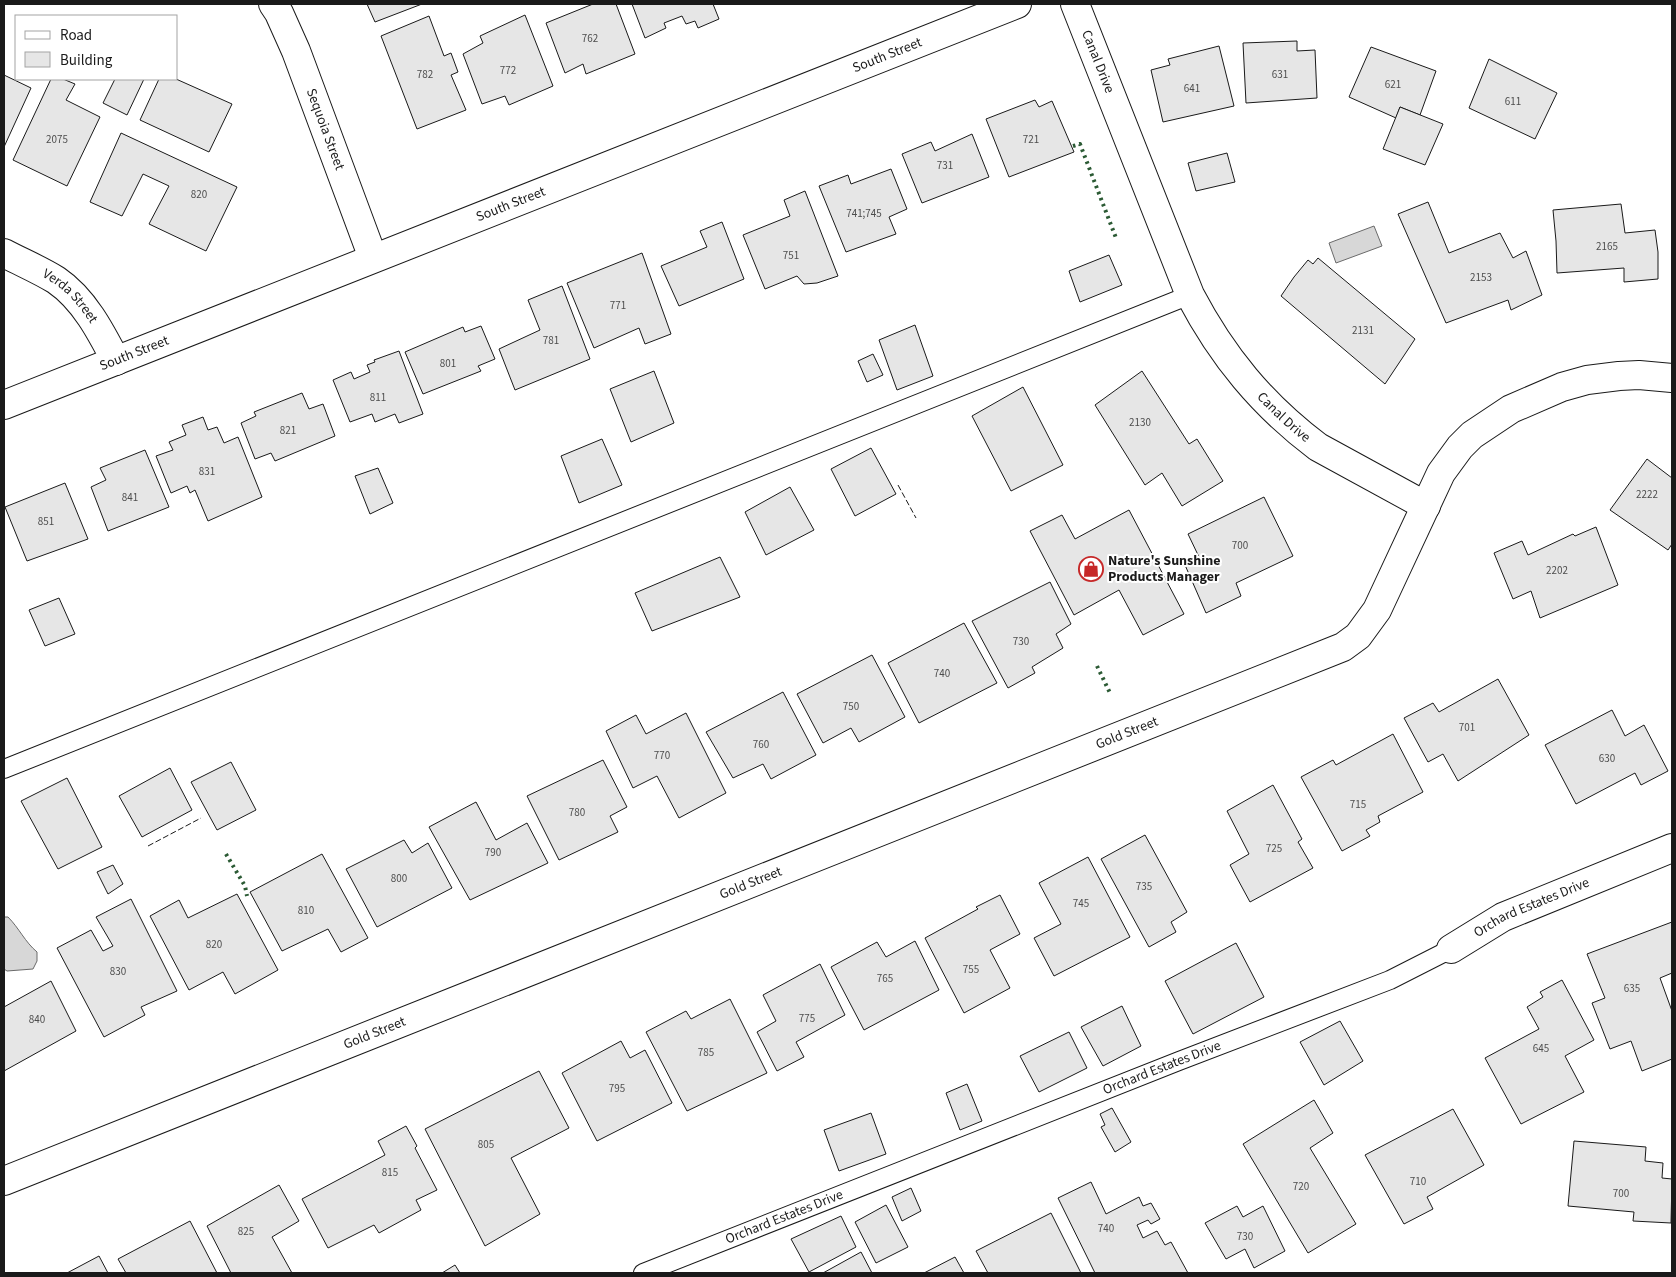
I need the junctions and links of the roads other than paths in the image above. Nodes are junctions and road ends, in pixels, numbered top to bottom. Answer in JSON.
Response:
{"nodes":[{"id":1,"x":273,"y":4,"type":"edge"},
{"id":2,"x":1017,"y":4,"type":"edge"},
{"id":3,"x":1075,"y":4,"type":"edge"},
{"id":4,"x":4,"y":253,"type":"edge"},
{"id":5,"x":373,"y":258,"type":"junction"},
{"id":6,"x":1190,"y":294,"type":"junction"},
{"id":7,"x":116,"y":361,"type":"junction"},
{"id":8,"x":1672,"y":378,"type":"edge"},
{"id":9,"x":4,"y":405,"type":"edge"},
{"id":10,"x":1426,"y":506,"type":"junction"},
{"id":11,"x":4,"y":769,"type":"edge"},
{"id":12,"x":1672,"y":848,"type":"edge"},
{"id":13,"x":1451,"y":949,"type":"joint"},
{"id":14,"x":4,"y":1181,"type":"edge"},
{"id":15,"x":643,"y":1273,"type":"edge"}],
"edges":[{"from":1,"to":5,"type":"street","name":"Sequoia Street"},
{"from":2,"to":5,"type":"street","name":"South Street"},
{"from":3,"to":6,"type":"street","name":"Canal Drive"},
{"from":4,"to":7,"type":"street","name":"Verda Street"},
{"from":5,"to":7,"type":"street","name":"South Street"},
{"from":6,"to":10,"type":"street","name":"Canal Drive"},
{"from":6,"to":11,"type":"lane"},
{"from":7,"to":9,"type":"street","name":"South Street"},
{"from":8,"to":10,"type":"street"},
{"from":10,"to":14,"type":"street","name":"Gold Street"},
{"from":12,"to":13,"type":"street","name":"Orchard Estates Drive"},
{"from":13,"to":15,"type":"lane","name":"Orchard Estates Drive"}]}
